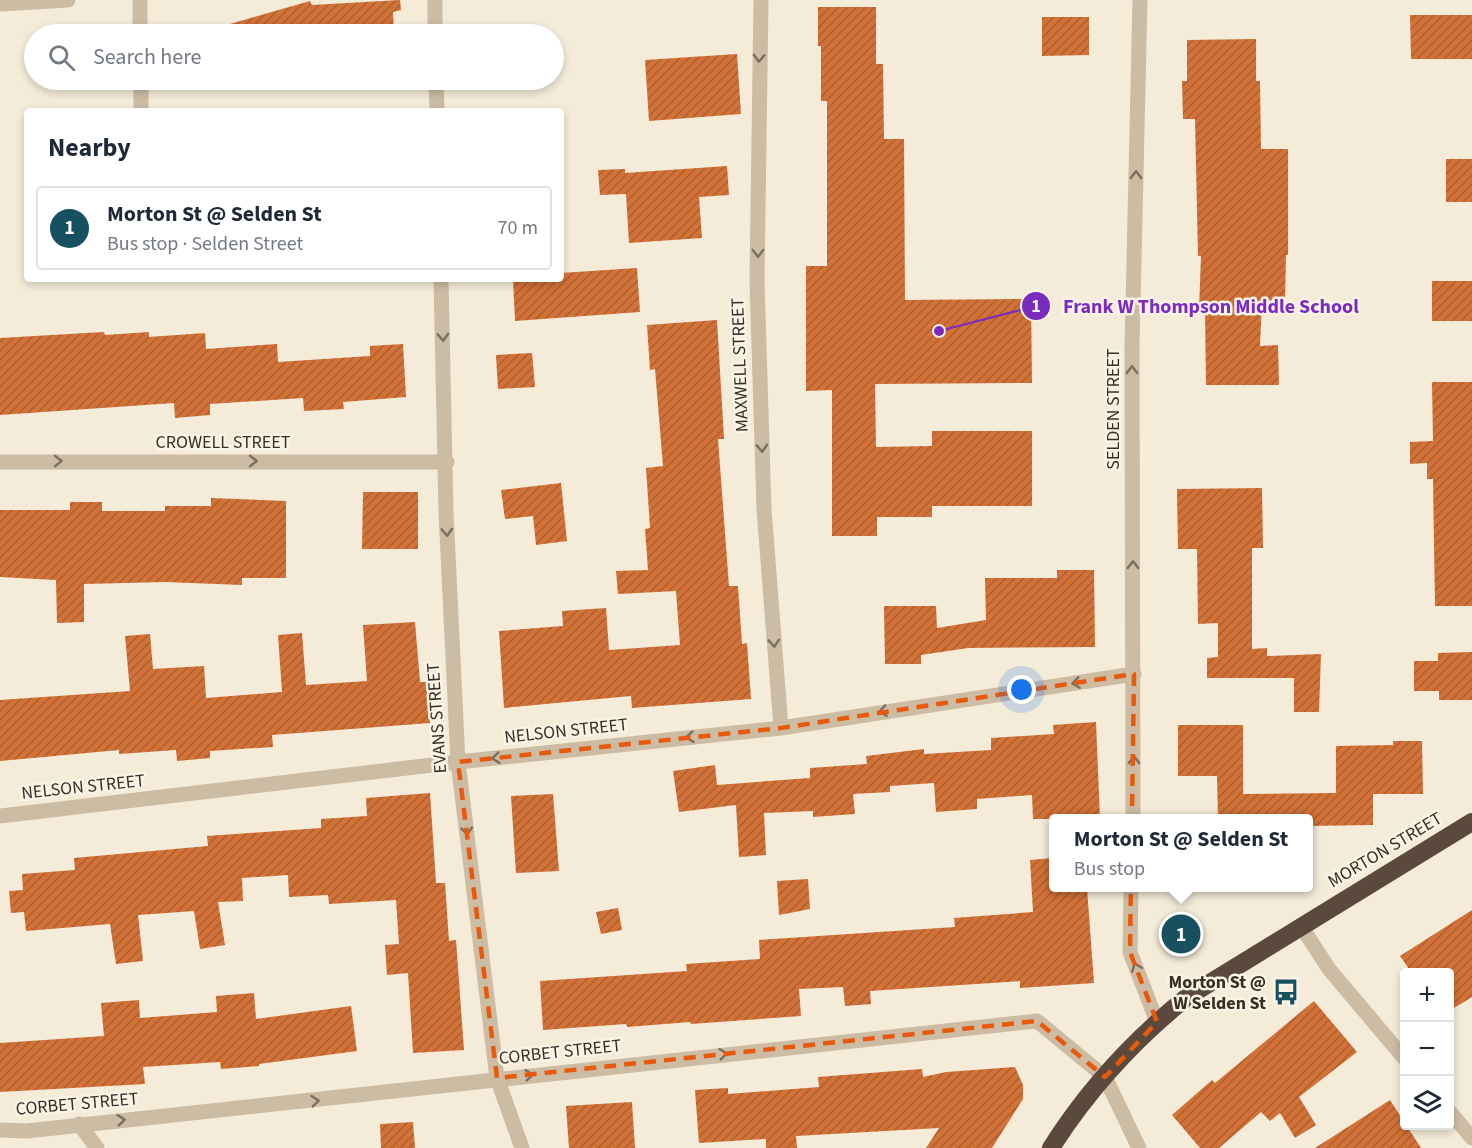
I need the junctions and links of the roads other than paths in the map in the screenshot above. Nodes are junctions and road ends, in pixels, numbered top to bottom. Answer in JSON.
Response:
{"nodes":[{"id":1,"x":68,"y":0,"type":"edge"},
{"id":2,"x":140,"y":0,"type":"edge"},
{"id":3,"x":435,"y":0,"type":"edge"},
{"id":4,"x":760,"y":0,"type":"edge"},
{"id":5,"x":1140,"y":0,"type":"edge"},
{"id":6,"x":0,"y":4,"type":"edge"},
{"id":7,"x":140,"y":24,"type":"edge"},
{"id":8,"x":435,"y":24,"type":"edge"},
{"id":9,"x":141,"y":90,"type":"edge"},
{"id":10,"x":436,"y":90,"type":"edge"},
{"id":11,"x":141,"y":108,"type":"edge"},
{"id":12,"x":437,"y":108,"type":"edge"},
{"id":13,"x":441,"y":282,"type":"edge"},
{"id":14,"x":0,"y":462,"type":"edge"},
{"id":15,"x":447,"y":462,"type":"junction"},
{"id":16,"x":1134,"y":674,"type":"junction"},
{"id":17,"x":781,"y":728,"type":"junction"},
{"id":18,"x":458,"y":762,"type":"junction"},
{"id":19,"x":1133,"y":814,"type":"edge"},
{"id":20,"x":0,"y":816,"type":"edge"},
{"id":21,"x":1472,"y":822,"type":"edge"},
{"id":22,"x":1131,"y":892,"type":"edge"},
{"id":23,"x":1301,"y":926,"type":"junction"},
{"id":24,"x":1157,"y":1022,"type":"junction"},
{"id":25,"x":1400,"y":1053,"type":"edge"},
{"id":26,"x":1105,"y":1077,"type":"junction"},
{"id":27,"x":497,"y":1078,"type":"junction"},
{"id":28,"x":1454,"y":1118,"type":"edge"},
{"id":29,"x":79,"y":1124,"type":"junction"},
{"id":30,"x":0,"y":1130,"type":"edge"},
{"id":31,"x":1472,"y":1138,"type":"edge"},
{"id":32,"x":97,"y":1148,"type":"edge"},
{"id":33,"x":522,"y":1148,"type":"edge"},
{"id":34,"x":1051,"y":1148,"type":"edge"},
{"id":35,"x":1139,"y":1148,"type":"edge"}],
"edges":[{"from":1,"to":6,"type":"street"},
{"from":2,"to":7,"type":"street"},
{"from":3,"to":8,"type":"street"},
{"from":4,"to":17,"type":"street","name":"MAXWELL STREET","one_way":true},
{"from":16,"to":5,"type":"street","name":"SELDEN STREET","one_way":true},
{"from":9,"to":11,"type":"street"},
{"from":10,"to":12,"type":"street"},
{"from":13,"to":15,"type":"street","name":"EVANS STREET","one_way":true},
{"from":14,"to":15,"type":"street","name":"CROWELL STREET","one_way":true},
{"from":15,"to":18,"type":"street","name":"EVANS STREET","one_way":true},
{"from":16,"to":17,"type":"street","name":"NELSON STREET","one_way":true},
{"from":19,"to":16,"type":"street","name":"SELDEN STREET","one_way":true},
{"from":17,"to":18,"type":"street","name":"NELSON STREET","one_way":true},
{"from":18,"to":20,"type":"street","name":"NELSON STREET"},
{"from":18,"to":27,"type":"street","name":"EVANS STREET","one_way":true},
{"from":21,"to":23,"type":"highway","name":"MORTON STREET"},
{"from":24,"to":22,"type":"street","one_way":true},
{"from":23,"to":24,"type":"highway","name":"MORTON STREET"},
{"from":23,"to":25,"type":"street"},
{"from":24,"to":26,"type":"highway","name":"MORTON STREET"},
{"from":27,"to":26,"type":"street","name":"CORBET STREET","one_way":true},
{"from":26,"to":34,"type":"highway","name":"MORTON STREET"},
{"from":26,"to":35,"type":"street"},
{"from":29,"to":27,"type":"street","name":"CORBET STREET","one_way":true},
{"from":27,"to":33,"type":"street","name":"EVANS STREET"},
{"from":28,"to":31,"type":"street"},
{"from":29,"to":30,"type":"street","name":"CORBET STREET"},
{"from":29,"to":32,"type":"street"}]}
